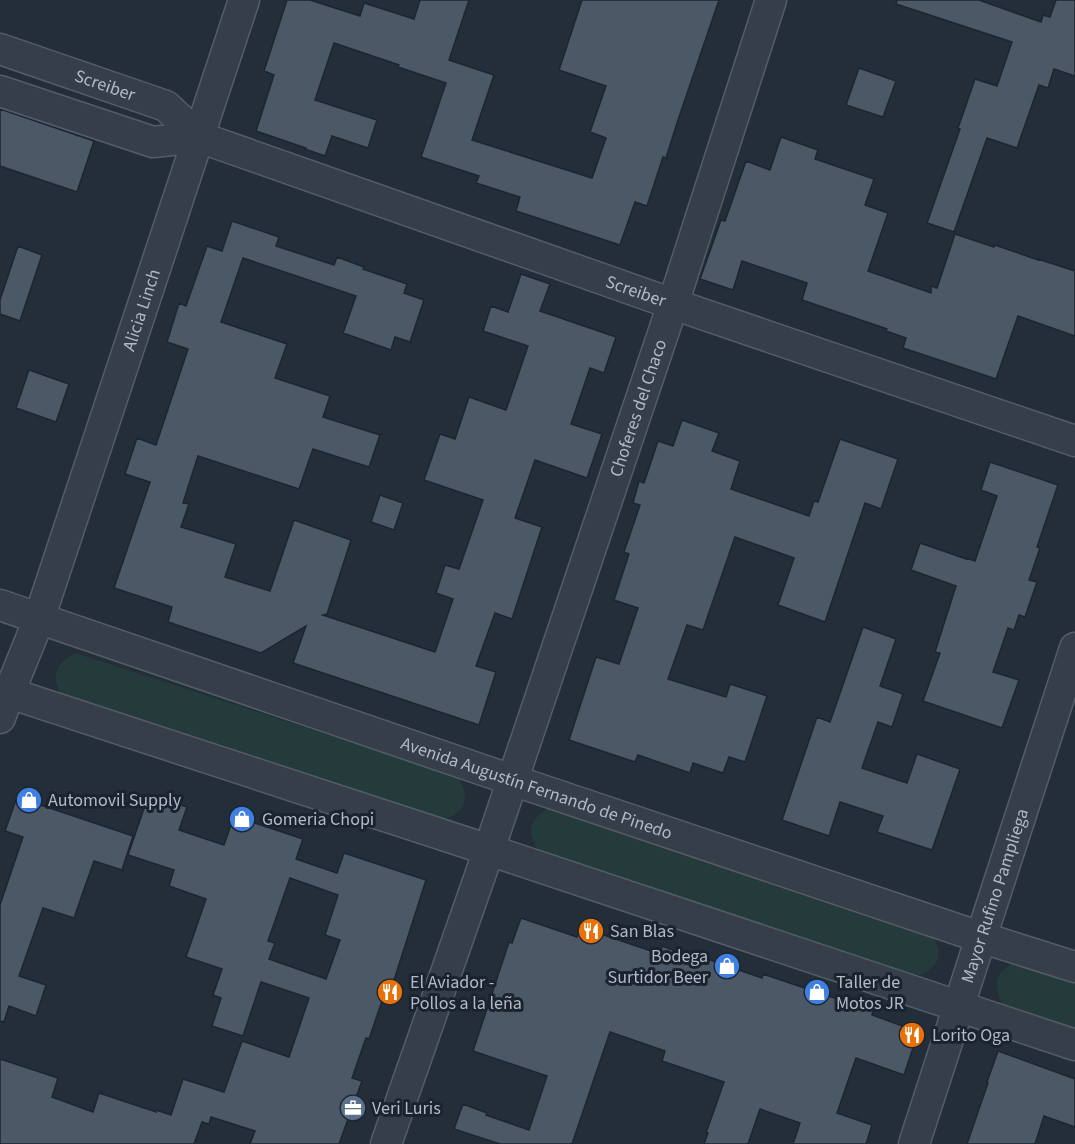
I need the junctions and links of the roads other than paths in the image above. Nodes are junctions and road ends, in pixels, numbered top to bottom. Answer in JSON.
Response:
{"nodes":[{"id":1,"x":244,"y":0,"type":"edge"},
{"id":2,"x":771,"y":0,"type":"edge"},
{"id":3,"x":0,"y":49,"type":"edge"},
{"id":4,"x":0,"y":91,"type":"edge"},
{"id":5,"x":199,"y":137,"type":"junction"},
{"id":6,"x":673,"y":304,"type":"junction"},
{"id":7,"x":1075,"y":441,"type":"edge"},
{"id":8,"x":0,"y":605,"type":"edge"},
{"id":9,"x":39,"y":619,"type":"junction"},
{"id":10,"x":1075,"y":648,"type":"edge"},
{"id":11,"x":3,"y":700,"type":"edge"},
{"id":12,"x":512,"y":780,"type":"junction"},
{"id":13,"x":489,"y":850,"type":"junction"},
{"id":14,"x":980,"y":937,"type":"junction"},
{"id":15,"x":1075,"y":967,"type":"edge"},
{"id":16,"x":959,"y":1006,"type":"junction"},
{"id":17,"x":1075,"y":1045,"type":"edge"},
{"id":18,"x":386,"y":1144,"type":"edge"},
{"id":19,"x":914,"y":1144,"type":"edge"}],
"edges":[{"from":1,"to":5,"type":"street","name":"Alicia Linch"},
{"from":2,"to":6,"type":"street","name":"Choferes del Chaco"},
{"from":3,"to":5,"type":"street","name":"Screiber"},
{"from":4,"to":5,"type":"street","name":"Screiber"},
{"from":5,"to":6,"type":"street","name":"Screiber"},
{"from":5,"to":9,"type":"street","name":"Alicia Linch"},
{"from":6,"to":7,"type":"street","name":"Screiber"},
{"from":6,"to":12,"type":"street","name":"Choferes del Chaco"},
{"from":8,"to":9,"type":"street","name":"Avenida Augustín Fernando de Pinedo"},
{"from":9,"to":11,"type":"street","name":"Alicia Linch"},
{"from":9,"to":12,"type":"street","name":"Avenida Augustín Fernando de Pinedo"},
{"from":10,"to":14,"type":"street","name":"Mayor Rufino Pampliega"},
{"from":11,"to":13,"type":"street"},
{"from":12,"to":13,"type":"street","name":"Choferes del Chaco"},
{"from":12,"to":14,"type":"street","name":"Avenida Augustín Fernando de Pinedo"},
{"from":13,"to":16,"type":"street"},
{"from":13,"to":18,"type":"street","name":"Choferes del Chaco"},
{"from":14,"to":15,"type":"street","name":"Avenida Augustín Fernando de Pinedo"},
{"from":14,"to":16,"type":"street","name":"Mayor Rufino Pampliega"},
{"from":16,"to":17,"type":"street"},
{"from":16,"to":19,"type":"street","name":"Mayor Rufino Pampliega"}]}
